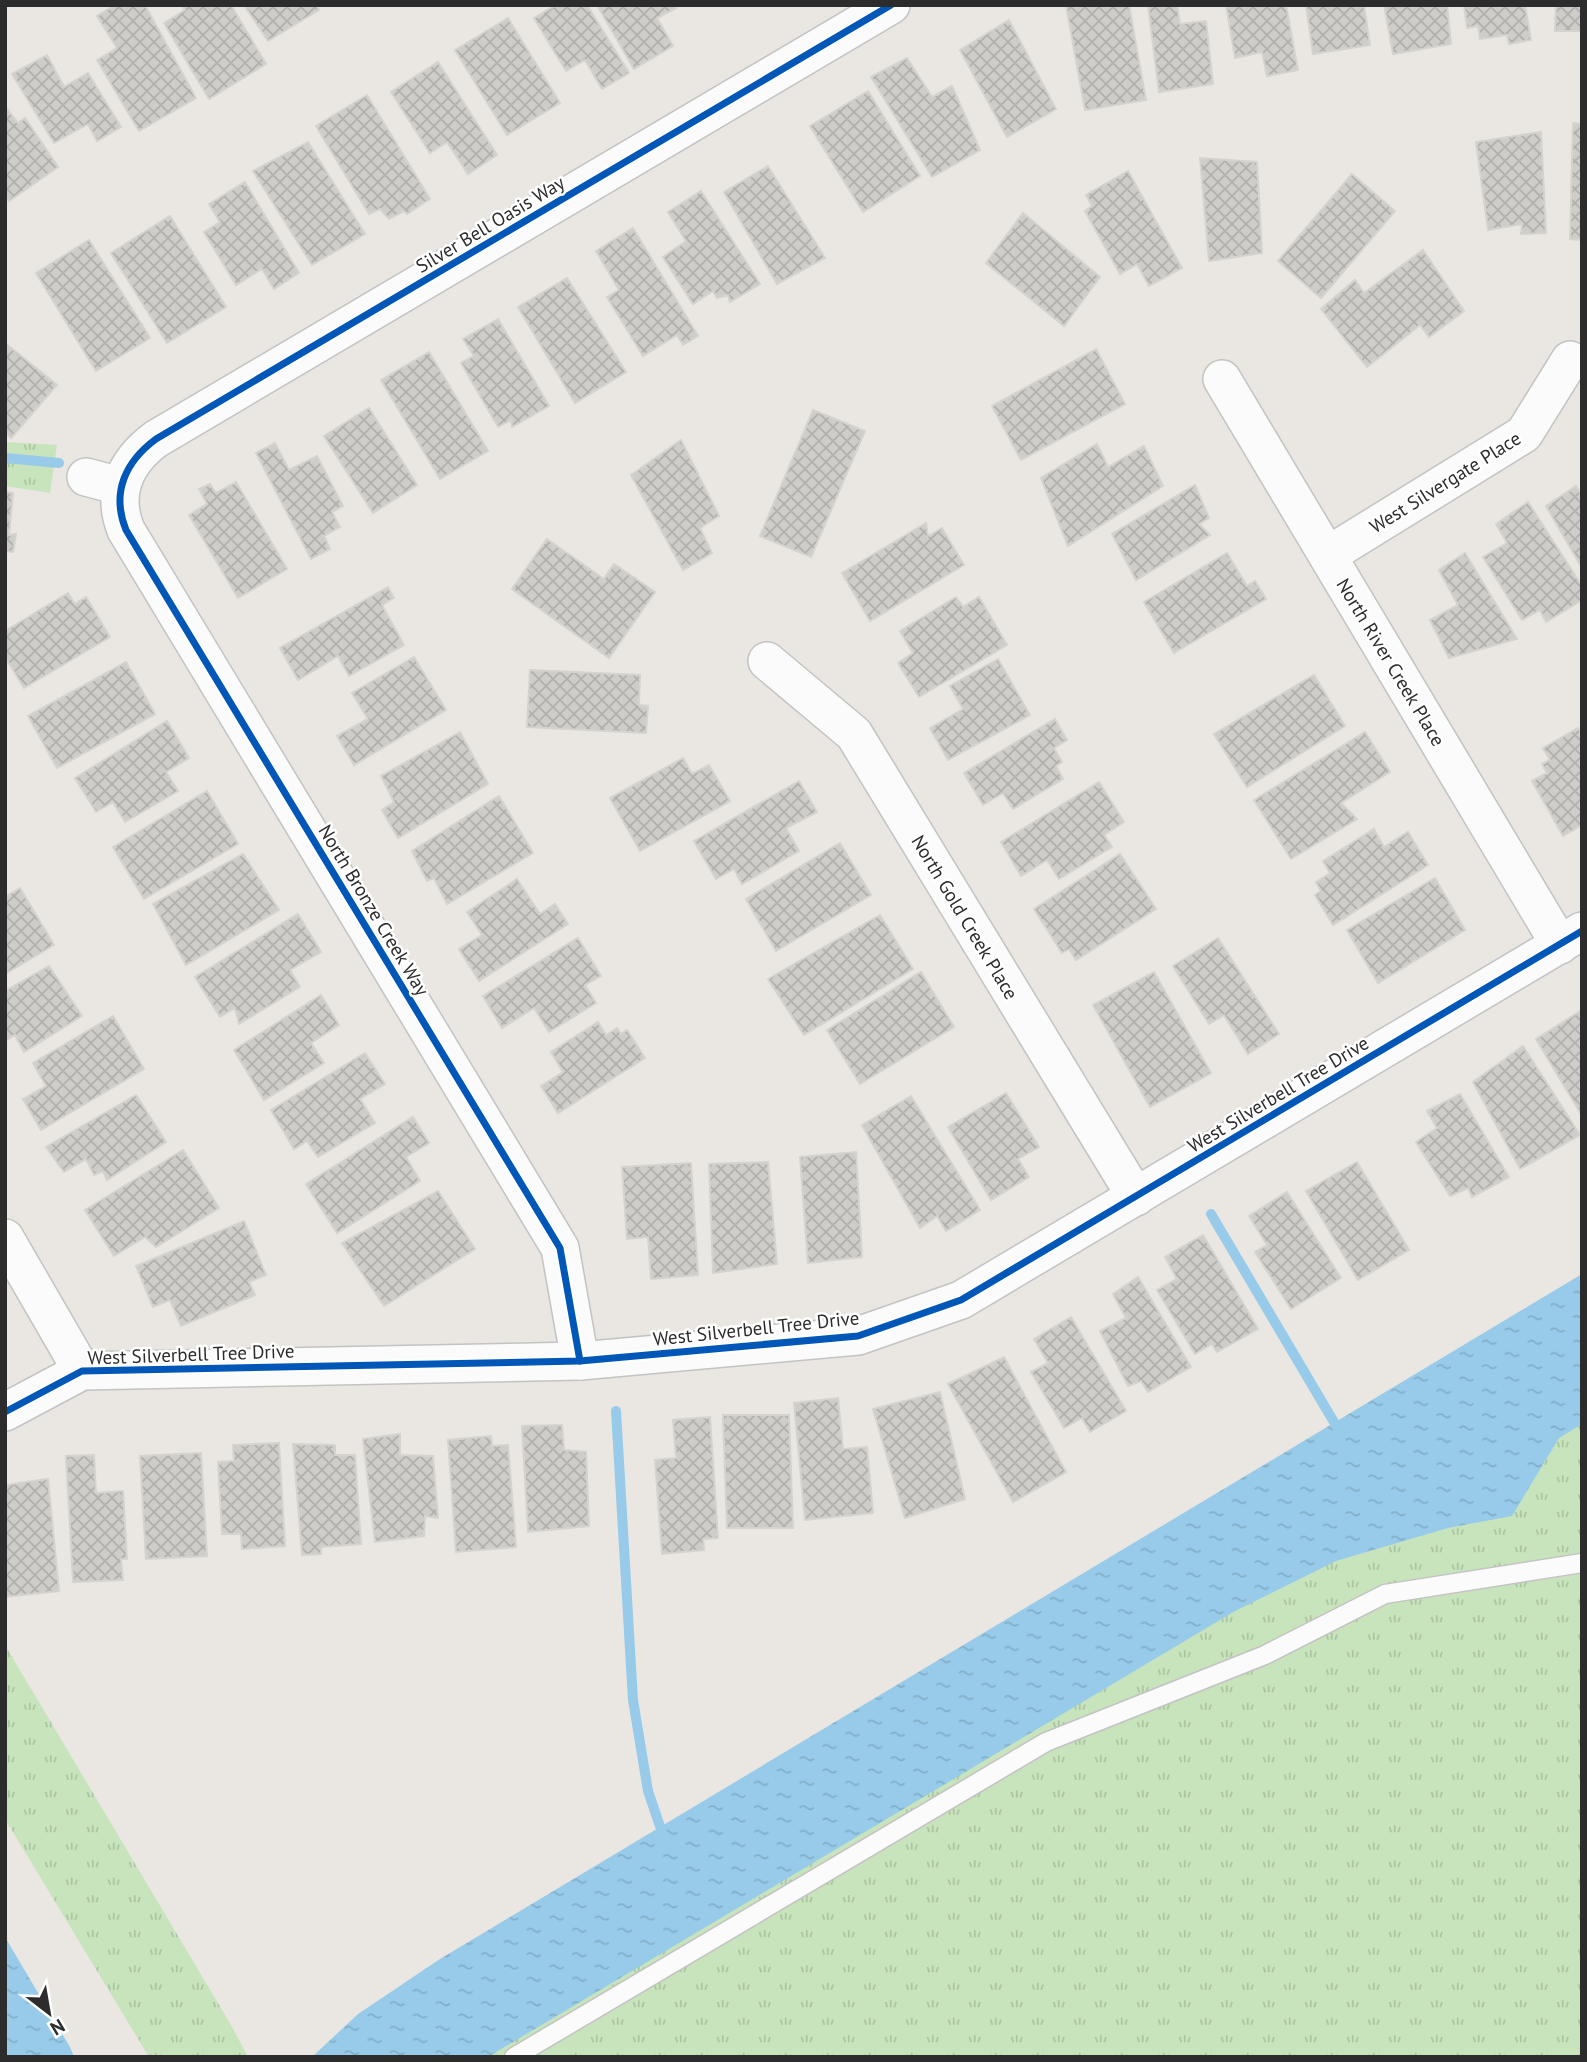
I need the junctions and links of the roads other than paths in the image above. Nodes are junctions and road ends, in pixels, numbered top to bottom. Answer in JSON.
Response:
{"nodes":[{"id":1,"x":891,"y":5,"type":"edge"},
{"id":2,"x":1570,"y":360,"type":"dead end"},
{"id":3,"x":1222,"y":379,"type":"dead end"},
{"id":4,"x":103,"y":481,"type":"joint"},
{"id":5,"x":1328,"y":555,"type":"junction"},
{"id":6,"x":767,"y":661,"type":"dead end"},
{"id":7,"x":1571,"y":938,"type":"edge"},
{"id":8,"x":1136,"y":1197,"type":"junction"},
{"id":9,"x":5,"y":1238,"type":"edge"},
{"id":10,"x":580,"y":1361,"type":"junction"},
{"id":11,"x":82,"y":1371,"type":"junction"},
{"id":12,"x":5,"y":1412,"type":"edge"},
{"id":13,"x":1582,"y":1563,"type":"edge"},
{"id":14,"x":514,"y":2057,"type":"edge"}],
"edges":[{"from":1,"to":4,"type":"street","name":"Silver Bell Oasis Way"},
{"from":2,"to":5,"type":"street","name":"West Silvergate Place"},
{"from":3,"to":5,"type":"street","name":"North River Creek Place"},
{"from":4,"to":10,"type":"street","name":"North Bronze Creek Way"},
{"from":5,"to":7,"type":"street","name":"North River Creek Place"},
{"from":6,"to":8,"type":"street","name":"North Gold Creek Place"},
{"from":7,"to":8,"type":"street","name":"West Silverbell Tree Drive"},
{"from":8,"to":10,"type":"street","name":"West Silverbell Tree Drive"},
{"from":9,"to":11,"type":"street"},
{"from":10,"to":11,"type":"street","name":"West Silverbell Tree Drive"},
{"from":11,"to":12,"type":"street","name":"West Silverbell Tree Drive"},
{"from":13,"to":14,"type":"lane"}]}
